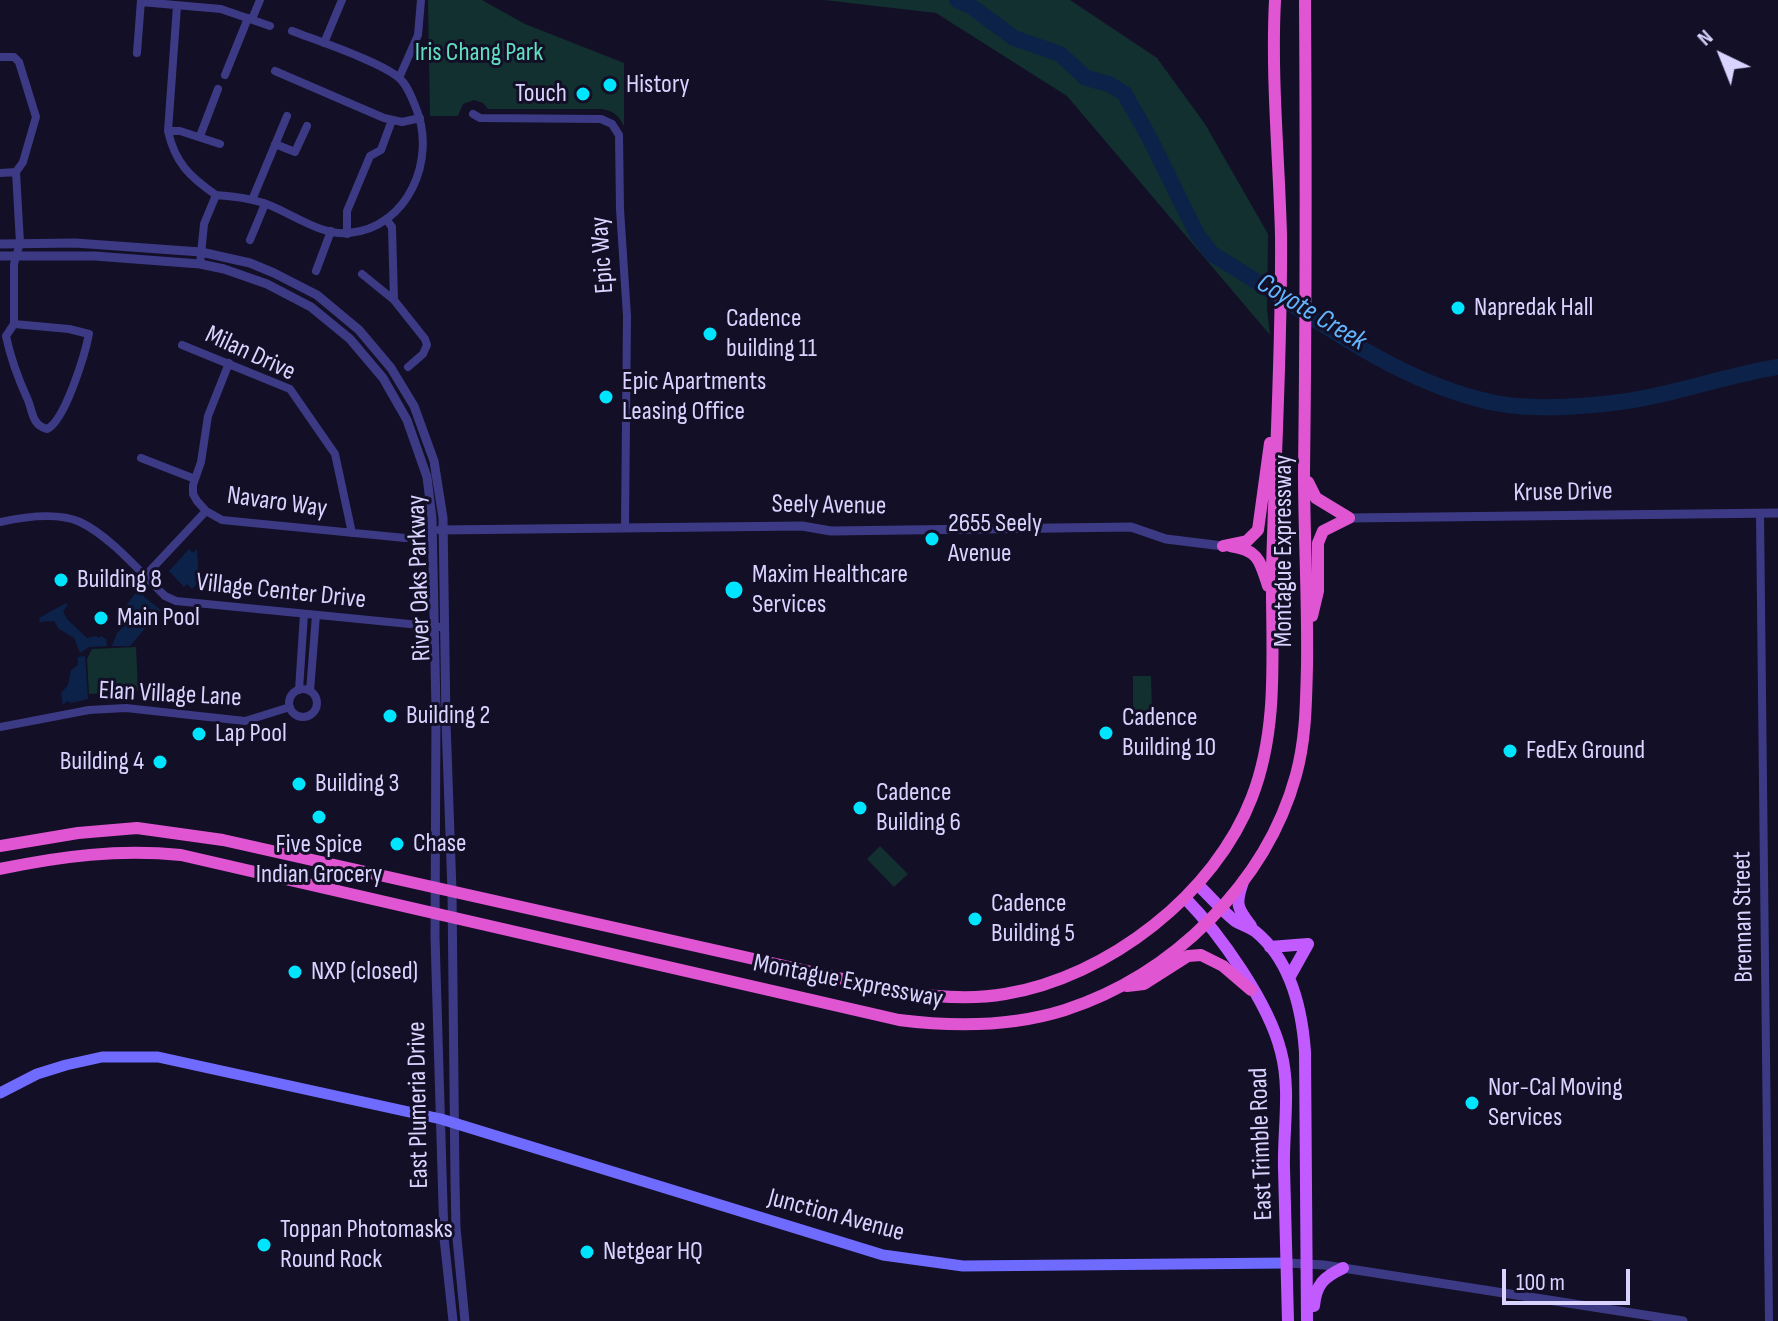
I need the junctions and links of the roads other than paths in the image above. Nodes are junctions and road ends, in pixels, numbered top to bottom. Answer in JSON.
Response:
{"nodes":[{"id":1,"x":260,"y":0,"type":"edge"},
{"id":2,"x":342,"y":0,"type":"edge"},
{"id":3,"x":421,"y":0,"type":"edge"},
{"id":4,"x":1275,"y":0,"type":"edge"},
{"id":5,"x":1305,"y":0,"type":"edge"},
{"id":6,"x":141,"y":1,"type":"edge"},
{"id":7,"x":221,"y":4,"type":"edge"},
{"id":8,"x":177,"y":6,"type":"junction"},
{"id":9,"x":250,"y":19,"type":"junction"},
{"id":10,"x":270,"y":26,"type":"dead end"},
{"id":11,"x":292,"y":31,"type":"dead end"},
{"id":12,"x":324,"y":43,"type":"junction"},
{"id":13,"x":137,"y":53,"type":"dead end"},
{"id":14,"x":0,"y":57,"type":"edge"},
{"id":15,"x":275,"y":71,"type":"dead end"},
{"id":16,"x":225,"y":75,"type":"dead end"},
{"id":17,"x":399,"y":78,"type":"junction"},
{"id":18,"x":218,"y":89,"type":"dead end"},
{"id":19,"x":473,"y":114,"type":"dead end"},
{"id":20,"x":287,"y":116,"type":"dead end"},
{"id":21,"x":420,"y":118,"type":"junction"},
{"id":22,"x":392,"y":120,"type":"junction"},
{"id":23,"x":307,"y":126,"type":"dead end"},
{"id":24,"x":168,"y":131,"type":"junction"},
{"id":25,"x":200,"y":136,"type":"junction"},
{"id":26,"x":220,"y":144,"type":"dead end"},
{"id":27,"x":275,"y":144,"type":"junction"},
{"id":28,"x":16,"y":172,"type":"junction"},
{"id":29,"x":0,"y":173,"type":"edge"},
{"id":30,"x":216,"y":195,"type":"junction"},
{"id":31,"x":252,"y":200,"type":"junction"},
{"id":32,"x":265,"y":204,"type":"junction"},
{"id":33,"x":386,"y":219,"type":"junction"},
{"id":34,"x":331,"y":231,"type":"junction"},
{"id":35,"x":347,"y":234,"type":"junction"},
{"id":36,"x":250,"y":240,"type":"dead end"},
{"id":37,"x":20,"y":243,"type":"junction"},
{"id":38,"x":0,"y":244,"type":"edge"},
{"id":39,"x":201,"y":252,"type":"junction"},
{"id":40,"x":18,"y":254,"type":"junction"},
{"id":41,"x":0,"y":256,"type":"edge"},
{"id":42,"x":200,"y":264,"type":"junction"},
{"id":43,"x":316,"y":271,"type":"dead end"},
{"id":44,"x":362,"y":274,"type":"dead end"},
{"id":45,"x":394,"y":300,"type":"junction"},
{"id":46,"x":14,"y":324,"type":"junction"},
{"id":47,"x":182,"y":345,"type":"dead end"},
{"id":48,"x":229,"y":363,"type":"junction"},
{"id":49,"x":408,"y":367,"type":"dead end"},
{"id":50,"x":1276,"y":424,"type":"junction"},
{"id":51,"x":141,"y":458,"type":"dead end"},
{"id":52,"x":1304,"y":473,"type":"junction"},
{"id":53,"x":195,"y":479,"type":"junction"},
{"id":54,"x":206,"y":511,"type":"junction"},
{"id":55,"x":1760,"y":513,"type":"junction"},
{"id":56,"x":1778,"y":513,"type":"edge"},
{"id":57,"x":1349,"y":518,"type":"junction"},
{"id":58,"x":0,"y":522,"type":"edge"},
{"id":59,"x":625,"y":527,"type":"junction"},
{"id":60,"x":438,"y":530,"type":"junction"},
{"id":61,"x":352,"y":533,"type":"junction"},
{"id":62,"x":405,"y":538,"type":"dead end"},
{"id":63,"x":1223,"y":546,"type":"junction"},
{"id":64,"x":145,"y":576,"type":"junction"},
{"id":65,"x":1272,"y":597,"type":"junction"},
{"id":66,"x":304,"y":614,"type":"junction"},
{"id":67,"x":316,"y":615,"type":"junction"},
{"id":68,"x":439,"y":627,"type":"junction"},
{"id":69,"x":1307,"y":632,"type":"junction"},
{"id":70,"x":299,"y":690,"type":"junction"},
{"id":71,"x":310,"y":691,"type":"junction"},
{"id":72,"x":290,"y":707,"type":"junction"},
{"id":73,"x":436,"y":710,"type":"junction"},
{"id":74,"x":0,"y":727,"type":"edge"},
{"id":75,"x":447,"y":775,"type":"junction"},
{"id":76,"x":0,"y":846,"type":"edge"},
{"id":77,"x":0,"y":869,"type":"edge"},
{"id":78,"x":1243,"y":881,"type":"junction"},
{"id":79,"x":1198,"y":885,"type":"junction"},
{"id":80,"x":436,"y":887,"type":"junction"},
{"id":81,"x":452,"y":891,"type":"junction"},
{"id":82,"x":1185,"y":898,"type":"junction"},
{"id":83,"x":1222,"y":908,"type":"junction"},
{"id":84,"x":435,"y":914,"type":"junction"},
{"id":85,"x":452,"y":917,"type":"junction"},
{"id":86,"x":1208,"y":922,"type":"junction"},
{"id":87,"x":1256,"y":932,"type":"junction"},
{"id":88,"x":1270,"y":947,"type":"junction"},
{"id":89,"x":1289,"y":978,"type":"junction"},
{"id":90,"x":1120,"y":987,"type":"junction"},
{"id":91,"x":1251,"y":990,"type":"junction"},
{"id":92,"x":0,"y":1093,"type":"edge"},
{"id":93,"x":441,"y":1119,"type":"junction"},
{"id":94,"x":453,"y":1122,"type":"junction"},
{"id":95,"x":1287,"y":1263,"type":"junction"},
{"id":96,"x":1306,"y":1264,"type":"junction"},
{"id":97,"x":1343,"y":1268,"type":"junction"},
{"id":98,"x":461,"y":1273,"type":"junction"},
{"id":99,"x":449,"y":1274,"type":"junction"},
{"id":100,"x":453,"y":1321,"type":"edge"},
{"id":101,"x":465,"y":1321,"type":"edge"},
{"id":102,"x":1288,"y":1321,"type":"edge"},
{"id":103,"x":1310,"y":1321,"type":"edge"},
{"id":104,"x":1683,"y":1321,"type":"edge"},
{"id":105,"x":1769,"y":1321,"type":"edge"}],
"edges":[{"from":1,"to":9,"type":"street"},
{"from":2,"to":12,"type":"street"},
{"from":3,"to":17,"type":"street"},
{"from":4,"to":50,"type":"highway","name":"Montague Expressway"},
{"from":5,"to":52,"type":"highway","name":"Montague Expressway"},
{"from":6,"to":8,"type":"street"},
{"from":6,"to":13,"type":"street"},
{"from":7,"to":8,"type":"street"},
{"from":7,"to":9,"type":"street"},
{"from":8,"to":24,"type":"street"},
{"from":9,"to":10,"type":"street"},
{"from":9,"to":16,"type":"street"},
{"from":11,"to":12,"type":"street"},
{"from":12,"to":17,"type":"street"},
{"from":14,"to":28,"type":"street"},
{"from":15,"to":22,"type":"street"},
{"from":17,"to":21,"type":"street"},
{"from":18,"to":25,"type":"street"},
{"from":19,"to":59,"type":"street","name":"Epic Way"},
{"from":20,"to":27,"type":"street"},
{"from":21,"to":22,"type":"street"},
{"from":21,"to":33,"type":"street"},
{"from":22,"to":35,"type":"street"},
{"from":23,"to":27,"type":"street"},
{"from":24,"to":25,"type":"street"},
{"from":24,"to":30,"type":"street"},
{"from":25,"to":26,"type":"street"},
{"from":27,"to":31,"type":"street"},
{"from":28,"to":29,"type":"street"},
{"from":28,"to":37,"type":"street"},
{"from":30,"to":31,"type":"street"},
{"from":30,"to":39,"type":"street"},
{"from":31,"to":32,"type":"street"},
{"from":32,"to":34,"type":"street"},
{"from":32,"to":36,"type":"street"},
{"from":33,"to":35,"type":"street"},
{"from":33,"to":45,"type":"street"},
{"from":34,"to":35,"type":"street"},
{"from":34,"to":43,"type":"street"},
{"from":37,"to":38,"type":"street","name":"River Oaks Parkway"},
{"from":37,"to":39,"type":"street","name":"River Oaks Parkway"},
{"from":37,"to":40,"type":"street"},
{"from":39,"to":42,"type":"street"},
{"from":39,"to":60,"type":"street","name":"River Oaks Parkway"},
{"from":40,"to":41,"type":"street","name":"River Oaks Parkway"},
{"from":40,"to":42,"type":"street","name":"River Oaks Parkway"},
{"from":40,"to":46,"type":"street"},
{"from":42,"to":60,"type":"street","name":"River Oaks Parkway"},
{"from":44,"to":45,"type":"street"},
{"from":45,"to":49,"type":"street"},
{"from":46,"to":46,"type":"street"},
{"from":47,"to":48,"type":"street","name":"Milan Drive"},
{"from":48,"to":53,"type":"street","name":"Navaro Way"},
{"from":48,"to":61,"type":"street","name":"Milan Drive"},
{"from":50,"to":63,"type":"highway"},
{"from":50,"to":65,"type":"highway","name":"Montague Expressway"},
{"from":51,"to":53,"type":"street"},
{"from":52,"to":57,"type":"highway"},
{"from":52,"to":69,"type":"highway","name":"Montague Expressway"},
{"from":53,"to":54,"type":"street","name":"Navaro Way"},
{"from":54,"to":61,"type":"street","name":"Navaro Way"},
{"from":54,"to":64,"type":"street"},
{"from":55,"to":56,"type":"street","name":"Kruse Drive"},
{"from":55,"to":57,"type":"street","name":"Kruse Drive"},
{"from":55,"to":105,"type":"street","name":"Brennan Street"},
{"from":57,"to":69,"type":"highway"},
{"from":58,"to":64,"type":"street","name":"Village Center Drive"},
{"from":59,"to":60,"type":"street","name":"Seely Avenue"},
{"from":59,"to":63,"type":"street","name":"Seely Avenue"},
{"from":60,"to":68,"type":"street","name":"River Oaks Parkway"},
{"from":61,"to":62,"type":"street","name":"Navaro Way"},
{"from":63,"to":65,"type":"highway"},
{"from":64,"to":66,"type":"street","name":"Village Center Drive"},
{"from":65,"to":79,"type":"highway","name":"Montague Expressway"},
{"from":66,"to":67,"type":"street","name":"Village Center Drive"},
{"from":66,"to":70,"type":"street"},
{"from":67,"to":68,"type":"street","name":"Village Center Drive"},
{"from":67,"to":71,"type":"street"},
{"from":68,"to":73,"type":"street","name":"River Oaks Parkway"},
{"from":68,"to":75,"type":"street","name":"River Oaks Parkway"},
{"from":69,"to":78,"type":"highway","name":"Montague Expressway"},
{"from":70,"to":71,"type":"street"},
{"from":70,"to":72,"type":"street"},
{"from":71,"to":72,"type":"street"},
{"from":72,"to":74,"type":"street","name":"Elan Village Lane"},
{"from":73,"to":75,"type":"street"},
{"from":73,"to":80,"type":"street","name":"River Oaks Parkway"},
{"from":75,"to":81,"type":"street","name":"River Oaks Parkway"},
{"from":76,"to":80,"type":"highway","name":"Montague Expressway"},
{"from":77,"to":84,"type":"highway","name":"Montague Expressway"},
{"from":78,"to":83,"type":"highway","name":"Montague Expressway"},
{"from":78,"to":87,"type":"main road","name":"East Trimble Road"},
{"from":79,"to":82,"type":"highway","name":"Montague Expressway"},
{"from":79,"to":83,"type":"main road","name":"East Trimble Road"},
{"from":80,"to":81,"type":"highway","name":"Montague Expressway"},
{"from":80,"to":84,"type":"street","name":"East Plumeria Drive"},
{"from":81,"to":82,"type":"highway","name":"Montague Expressway"},
{"from":81,"to":85,"type":"street","name":"East Plumeria Drive"},
{"from":82,"to":86,"type":"main road","name":"East Trimble Road"},
{"from":83,"to":86,"type":"highway","name":"Montague Expressway"},
{"from":83,"to":87,"type":"main road","name":"East Trimble Road"},
{"from":84,"to":85,"type":"highway","name":"Montague Expressway"},
{"from":84,"to":93,"type":"street","name":"East Plumeria Drive"},
{"from":85,"to":90,"type":"highway","name":"Montague Expressway"},
{"from":85,"to":94,"type":"street","name":"East Plumeria Drive"},
{"from":86,"to":90,"type":"highway","name":"Montague Expressway"},
{"from":86,"to":91,"type":"main road","name":"East Trimble Road"},
{"from":87,"to":88,"type":"main road","name":"East Trimble Road"},
{"from":88,"to":89,"type":"main road","name":"East Trimble Road"},
{"from":88,"to":89,"type":"main road"},
{"from":89,"to":96,"type":"main road","name":"East Trimble Road"},
{"from":90,"to":91,"type":"highway"},
{"from":91,"to":95,"type":"main road","name":"East Trimble Road"},
{"from":92,"to":93,"type":"main road","name":"Junction Avenue"},
{"from":93,"to":94,"type":"main road","name":"Junction Avenue"},
{"from":93,"to":99,"type":"street","name":"East Plumeria Drive"},
{"from":94,"to":95,"type":"main road","name":"Junction Avenue"},
{"from":94,"to":98,"type":"street","name":"East Plumeria Drive"},
{"from":95,"to":96,"type":"street","name":"Junction Avenue"},
{"from":95,"to":102,"type":"main road","name":"East Trimble Road"},
{"from":96,"to":97,"type":"street","name":"Junction Avenue"},
{"from":96,"to":103,"type":"main road","name":"East Trimble Road"},
{"from":97,"to":103,"type":"main road"},
{"from":97,"to":104,"type":"street","name":"Junction Avenue"},
{"from":98,"to":99,"type":"street"},
{"from":98,"to":101,"type":"street","name":"East Plumeria Drive"},
{"from":99,"to":100,"type":"street","name":"East Plumeria Drive"}]}
